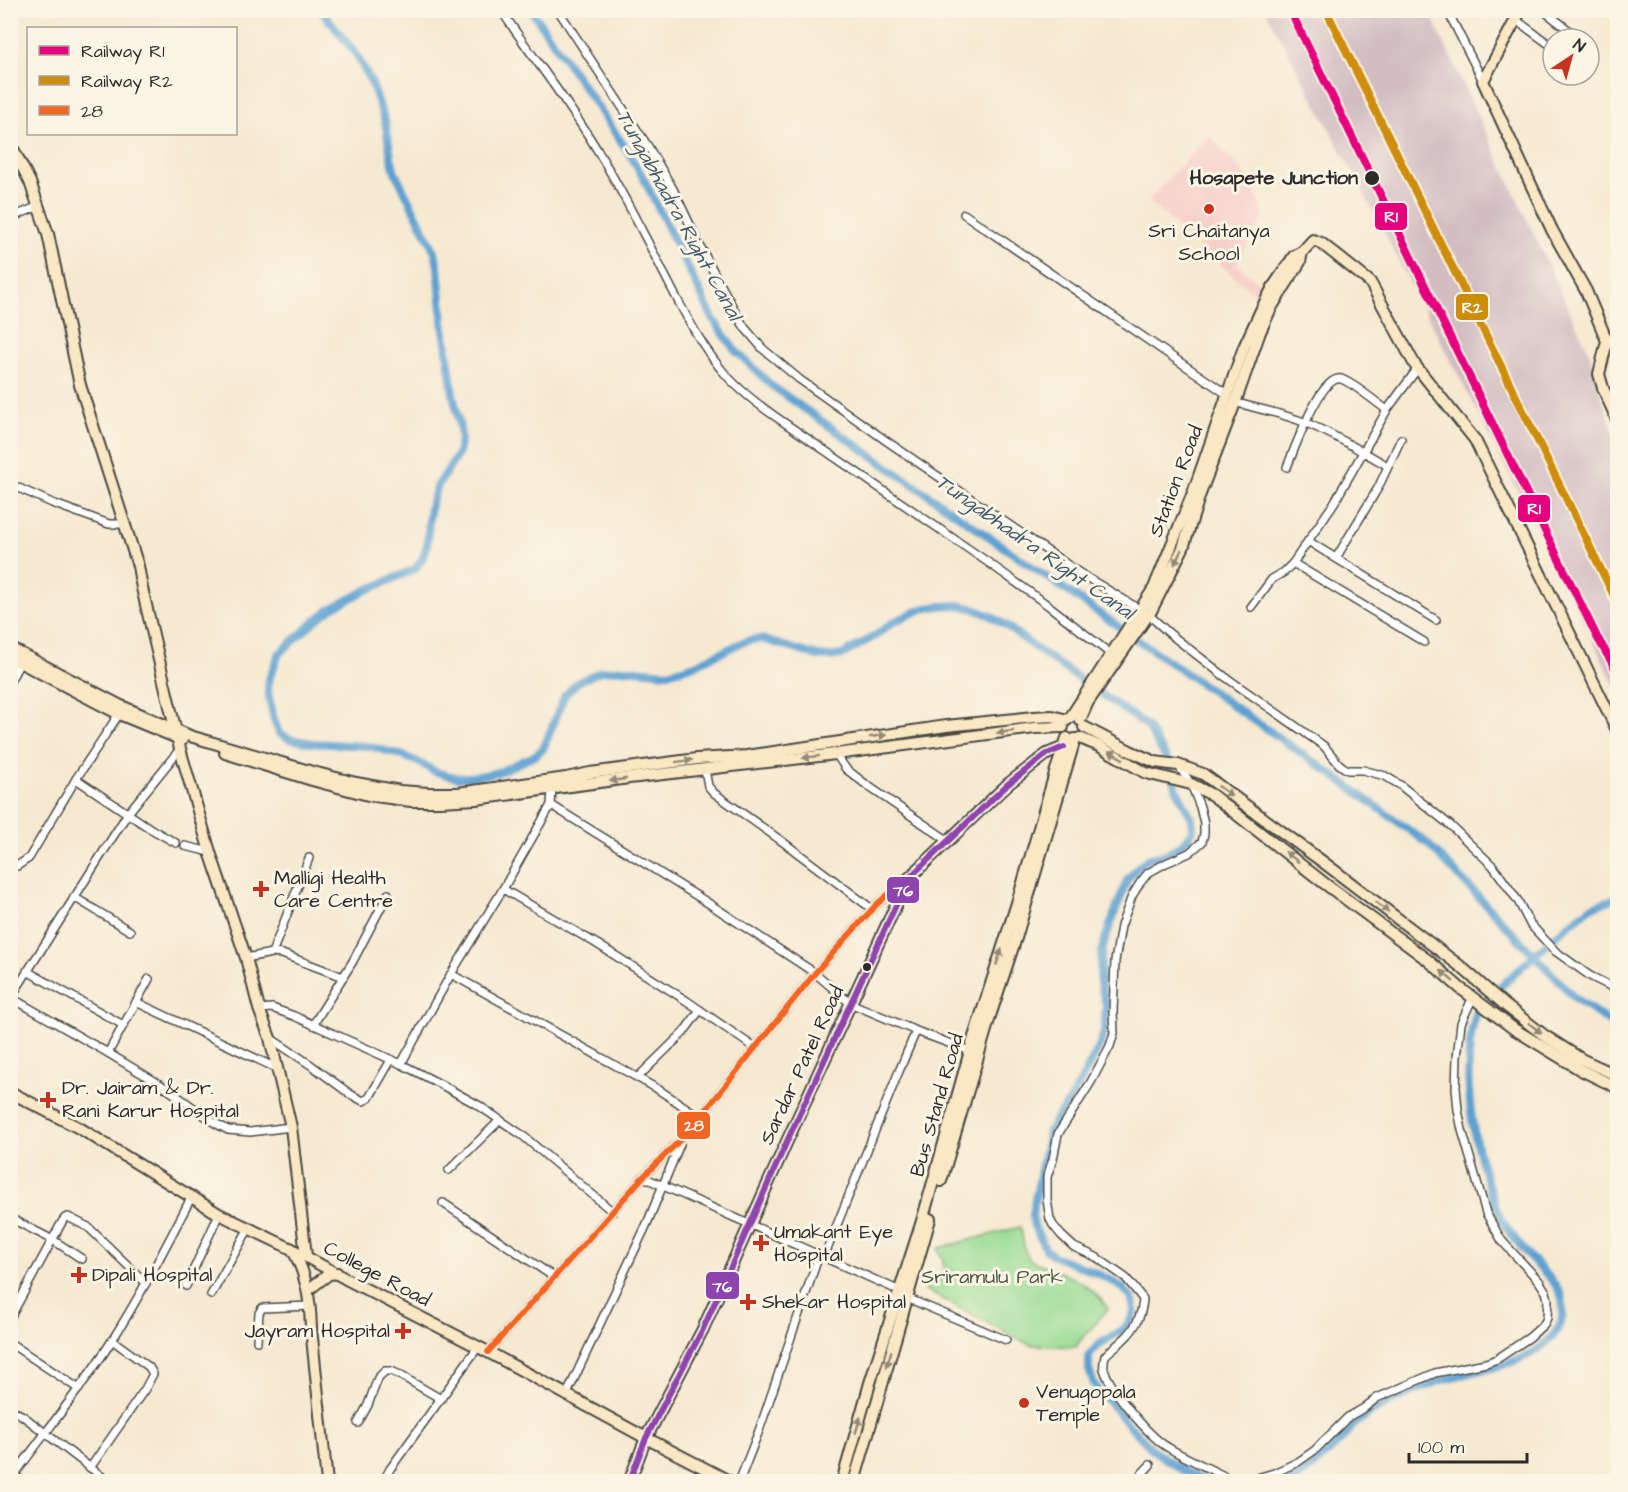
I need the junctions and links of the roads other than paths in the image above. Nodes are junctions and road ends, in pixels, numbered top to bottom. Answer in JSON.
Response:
{"nodes":[{"id":1,"x":501,"y":10,"type":"edge"},
{"id":2,"x":558,"y":10,"type":"edge"},
{"id":3,"x":1447,"y":10,"type":"edge"},
{"id":4,"x":1543,"y":10,"type":"edge"},
{"id":5,"x":1519,"y":15,"type":"edge"},
{"id":6,"x":1565,"y":27,"type":"edge"},
{"id":7,"x":1541,"y":36,"type":"edge"},
{"id":8,"x":1483,"y":81,"type":"junction"},
{"id":9,"x":10,"y":143,"type":"edge"},
{"id":10,"x":39,"y":206,"type":"junction"},
{"id":11,"x":964,"y":214,"type":"dead end"},
{"id":12,"x":12,"y":215,"type":"edge"},
{"id":13,"x":1418,"y":369,"type":"junction"},
{"id":14,"x":1229,"y":399,"type":"junction"},
{"id":15,"x":1387,"y":410,"type":"junction"},
{"id":16,"x":1617,"y":422,"type":"edge"},
{"id":17,"x":1306,"y":423,"type":"junction"},
{"id":18,"x":1401,"y":439,"type":"dead end"},
{"id":19,"x":1363,"y":453,"type":"junction"},
{"id":20,"x":1388,"y":466,"type":"junction"},
{"id":21,"x":1287,"y":467,"type":"dead end"},
{"id":22,"x":10,"y":484,"type":"edge"},
{"id":23,"x":124,"y":524,"type":"junction"},
{"id":24,"x":1308,"y":541,"type":"junction"},
{"id":25,"x":1336,"y":558,"type":"junction"},
{"id":26,"x":1293,"y":563,"type":"junction"},
{"id":27,"x":1251,"y":607,"type":"dead end"},
{"id":28,"x":1143,"y":615,"type":"junction"},
{"id":29,"x":1436,"y":620,"type":"dead end"},
{"id":30,"x":1424,"y":642,"type":"dead end"},
{"id":31,"x":10,"y":648,"type":"edge"},
{"id":32,"x":1117,"y":652,"type":"junction"},
{"id":33,"x":18,"y":658,"type":"edge"},
{"id":34,"x":10,"y":681,"type":"edge"},
{"id":35,"x":118,"y":714,"type":"junction"},
{"id":36,"x":1073,"y":722,"type":"junction"},
{"id":37,"x":1617,"y":732,"type":"edge"},
{"id":38,"x":178,"y":739,"type":"junction"},
{"id":39,"x":1071,"y":741,"type":"junction"},
{"id":40,"x":836,"y":754,"type":"junction"},
{"id":41,"x":1176,"y":765,"type":"junction"},
{"id":42,"x":705,"y":770,"type":"junction"},
{"id":43,"x":76,"y":779,"type":"junction"},
{"id":44,"x":1187,"y":783,"type":"junction"},
{"id":45,"x":552,"y":789,"type":"junction"},
{"id":46,"x":551,"y":805,"type":"junction"},
{"id":47,"x":128,"y":813,"type":"junction"},
{"id":48,"x":947,"y":840,"type":"junction"},
{"id":49,"x":176,"y":843,"type":"dead end"},
{"id":50,"x":185,"y":846,"type":"dead end"},
{"id":51,"x":210,"y":852,"type":"junction"},
{"id":52,"x":309,"y":858,"type":"dead end"},
{"id":53,"x":10,"y":863,"type":"edge"},
{"id":54,"x":908,"y":879,"type":"junction"},
{"id":55,"x":503,"y":889,"type":"junction"},
{"id":56,"x":388,"y":894,"type":"dead end"},
{"id":57,"x":74,"y":897,"type":"junction"},
{"id":58,"x":872,"y":909,"type":"junction"},
{"id":59,"x":130,"y":931,"type":"dead end"},
{"id":60,"x":272,"y":953,"type":"junction"},
{"id":61,"x":246,"y":958,"type":"junction"},
{"id":62,"x":27,"y":971,"type":"junction"},
{"id":63,"x":815,"y":973,"type":"junction"},
{"id":64,"x":451,"y":974,"type":"junction"},
{"id":65,"x":343,"y":978,"type":"junction"},
{"id":66,"x":149,"y":979,"type":"dead end"},
{"id":67,"x":1617,"y":990,"type":"edge"},
{"id":68,"x":1473,"y":997,"type":"junction"},
{"id":69,"x":11,"y":998,"type":"edge"},
{"id":70,"x":136,"y":1002,"type":"junction"},
{"id":71,"x":850,"y":1003,"type":"junction"},
{"id":72,"x":259,"y":1009,"type":"junction"},
{"id":73,"x":700,"y":1010,"type":"junction"},
{"id":74,"x":123,"y":1025,"type":"junction"},
{"id":75,"x":313,"y":1025,"type":"junction"},
{"id":76,"x":916,"y":1031,"type":"junction"},
{"id":77,"x":270,"y":1038,"type":"junction"},
{"id":78,"x":755,"y":1048,"type":"junction"},
{"id":79,"x":108,"y":1053,"type":"junction"},
{"id":80,"x":975,"y":1053,"type":"junction"},
{"id":81,"x":391,"y":1060,"type":"junction"},
{"id":82,"x":401,"y":1064,"type":"junction"},
{"id":83,"x":276,"y":1068,"type":"junction"},
{"id":84,"x":1617,"y":1076,"type":"edge"},
{"id":85,"x":637,"y":1078,"type":"junction"},
{"id":86,"x":1617,"y":1088,"type":"edge"},
{"id":87,"x":10,"y":1092,"type":"edge"},
{"id":88,"x":700,"y":1117,"type":"junction"},
{"id":89,"x":500,"y":1120,"type":"junction"},
{"id":90,"x":291,"y":1127,"type":"junction"},
{"id":91,"x":682,"y":1139,"type":"junction"},
{"id":92,"x":449,"y":1170,"type":"dead end"},
{"id":93,"x":643,"y":1178,"type":"junction"},
{"id":94,"x":663,"y":1186,"type":"junction"},
{"id":95,"x":191,"y":1198,"type":"junction"},
{"id":96,"x":443,"y":1203,"type":"dead end"},
{"id":97,"x":613,"y":1212,"type":"junction"},
{"id":98,"x":219,"y":1214,"type":"junction"},
{"id":99,"x":10,"y":1218,"type":"edge"},
{"id":100,"x":750,"y":1224,"type":"junction"},
{"id":101,"x":249,"y":1228,"type":"junction"},
{"id":102,"x":53,"y":1240,"type":"junction"},
{"id":103,"x":292,"y":1249,"type":"junction"},
{"id":104,"x":306,"y":1256,"type":"junction"},
{"id":105,"x":822,"y":1256,"type":"junction"},
{"id":106,"x":82,"y":1259,"type":"dead end"},
{"id":107,"x":337,"y":1274,"type":"junction"},
{"id":108,"x":554,"y":1278,"type":"junction"},
{"id":109,"x":146,"y":1283,"type":"junction"},
{"id":110,"x":186,"y":1286,"type":"dead end"},
{"id":111,"x":308,"y":1290,"type":"junction"},
{"id":112,"x":904,"y":1294,"type":"junction"},
{"id":113,"x":211,"y":1296,"type":"dead end"},
{"id":114,"x":310,"y":1306,"type":"junction"},
{"id":115,"x":10,"y":1318,"type":"edge"},
{"id":116,"x":1006,"y":1340,"type":"dead end"},
{"id":117,"x":112,"y":1341,"type":"junction"},
{"id":118,"x":257,"y":1341,"type":"dead end"},
{"id":119,"x":10,"y":1342,"type":"edge"},
{"id":120,"x":483,"y":1350,"type":"junction"},
{"id":121,"x":79,"y":1389,"type":"junction"},
{"id":122,"x":566,"y":1395,"type":"junction"},
{"id":123,"x":441,"y":1399,"type":"junction"},
{"id":124,"x":10,"y":1409,"type":"edge"},
{"id":125,"x":358,"y":1423,"type":"dead end"},
{"id":126,"x":44,"y":1434,"type":"junction"},
{"id":127,"x":645,"y":1438,"type":"junction"},
{"id":128,"x":1150,"y":1465,"type":"dead end"},
{"id":129,"x":90,"y":1468,"type":"junction"},
{"id":130,"x":12,"y":1476,"type":"edge"},
{"id":131,"x":24,"y":1482,"type":"edge"},
{"id":132,"x":109,"y":1482,"type":"edge"},
{"id":133,"x":327,"y":1482,"type":"edge"},
{"id":134,"x":383,"y":1482,"type":"edge"},
{"id":135,"x":629,"y":1482,"type":"edge"},
{"id":136,"x":731,"y":1482,"type":"edge"},
{"id":137,"x":739,"y":1482,"type":"edge"},
{"id":138,"x":842,"y":1482,"type":"edge"},
{"id":139,"x":854,"y":1482,"type":"edge"},
{"id":140,"x":1134,"y":1482,"type":"edge"}],
"edges":[{"from":1,"to":32,"type":"street"},
{"from":2,"to":28,"type":"street"},
{"from":3,"to":8,"type":"street"},
{"from":4,"to":6,"type":"street"},
{"from":5,"to":7,"type":"street"},
{"from":5,"to":8,"type":"street"},
{"from":8,"to":16,"type":"street"},
{"from":9,"to":10,"type":"street"},
{"from":10,"to":12,"type":"street"},
{"from":10,"to":23,"type":"street"},
{"from":11,"to":14,"type":"street"},
{"from":13,"to":14,"type":"street","name":"Station Road"},
{"from":13,"to":15,"type":"street"},
{"from":13,"to":37,"type":"street","name":"Station Road"},
{"from":14,"to":17,"type":"street"},
{"from":14,"to":28,"type":"street","name":"Station Road"},
{"from":15,"to":17,"type":"street"},
{"from":15,"to":19,"type":"street"},
{"from":17,"to":19,"type":"street"},
{"from":17,"to":21,"type":"street"},
{"from":18,"to":20,"type":"street"},
{"from":19,"to":20,"type":"street"},
{"from":19,"to":24,"type":"street"},
{"from":20,"to":25,"type":"street"},
{"from":22,"to":23,"type":"street"},
{"from":23,"to":38,"type":"street"},
{"from":24,"to":25,"type":"street"},
{"from":24,"to":26,"type":"street"},
{"from":25,"to":29,"type":"street"},
{"from":26,"to":27,"type":"street"},
{"from":26,"to":30,"type":"street"},
{"from":28,"to":32,"type":"street"},
{"from":28,"to":67,"type":"street"},
{"from":31,"to":33,"type":"street"},
{"from":32,"to":36,"type":"street"},
{"from":33,"to":34,"type":"street"},
{"from":33,"to":35,"type":"street"},
{"from":33,"to":38,"type":"street"},
{"from":35,"to":38,"type":"street"},
{"from":35,"to":43,"type":"street"},
{"from":38,"to":36,"type":"street","one_way":true},
{"from":36,"to":39,"type":"street"},
{"from":36,"to":39,"type":"street","name":"Bus Stand Road"},
{"from":36,"to":40,"type":"street","one_way":true},
{"from":36,"to":41,"type":"street"},
{"from":38,"to":45,"type":"street"},
{"from":38,"to":47,"type":"street"},
{"from":38,"to":51,"type":"street"},
{"from":44,"to":39,"type":"street","one_way":true},
{"from":39,"to":48,"type":"street","name":"Sardar Patel Road"},
{"from":39,"to":80,"type":"street","name":"Bus Stand Road"},
{"from":40,"to":42,"type":"street","one_way":true},
{"from":40,"to":48,"type":"street"},
{"from":41,"to":44,"type":"street"},
{"from":41,"to":84,"type":"street","one_way":true},
{"from":42,"to":45,"type":"street","one_way":true},
{"from":42,"to":58,"type":"street"},
{"from":43,"to":47,"type":"street"},
{"from":43,"to":53,"type":"street"},
{"from":68,"to":44,"type":"street","one_way":true},
{"from":44,"to":68,"type":"street"},
{"from":45,"to":46,"type":"street"},
{"from":46,"to":55,"type":"street"},
{"from":46,"to":63,"type":"street"},
{"from":47,"to":49,"type":"street"},
{"from":47,"to":57,"type":"street"},
{"from":48,"to":54,"type":"street","name":"Sardar Patel Road"},
{"from":50,"to":51,"type":"street"},
{"from":51,"to":61,"type":"street"},
{"from":52,"to":60,"type":"street"},
{"from":54,"to":58,"type":"street"},
{"from":54,"to":71,"type":"street","name":"Sardar Patel Road"},
{"from":55,"to":64,"type":"street"},
{"from":55,"to":73,"type":"street"},
{"from":56,"to":65,"type":"street"},
{"from":57,"to":59,"type":"street"},
{"from":57,"to":62,"type":"street"},
{"from":58,"to":63,"type":"street"},
{"from":60,"to":61,"type":"street"},
{"from":60,"to":65,"type":"street"},
{"from":61,"to":72,"type":"street"},
{"from":62,"to":69,"type":"street"},
{"from":62,"to":74,"type":"street"},
{"from":63,"to":71,"type":"street"},
{"from":63,"to":78,"type":"street"},
{"from":64,"to":82,"type":"street"},
{"from":64,"to":85,"type":"street"},
{"from":65,"to":75,"type":"street"},
{"from":66,"to":70,"type":"street"},
{"from":68,"to":86,"type":"street"},
{"from":69,"to":79,"type":"street"},
{"from":70,"to":74,"type":"street"},
{"from":70,"to":83,"type":"street"},
{"from":71,"to":76,"type":"street"},
{"from":71,"to":100,"type":"street","name":"Sardar Patel Road"},
{"from":72,"to":75,"type":"street"},
{"from":72,"to":77,"type":"street"},
{"from":73,"to":78,"type":"street"},
{"from":73,"to":85,"type":"street"},
{"from":74,"to":79,"type":"street"},
{"from":75,"to":81,"type":"street"},
{"from":76,"to":80,"type":"street"},
{"from":76,"to":105,"type":"street"},
{"from":77,"to":81,"type":"street"},
{"from":77,"to":83,"type":"street"},
{"from":78,"to":88,"type":"street"},
{"from":79,"to":90,"type":"street"},
{"from":80,"to":112,"type":"street","name":"Bus Stand Road"},
{"from":81,"to":82,"type":"street"},
{"from":82,"to":89,"type":"street"},
{"from":83,"to":90,"type":"street"},
{"from":85,"to":88,"type":"street"},
{"from":87,"to":95,"type":"street","name":"College Road"},
{"from":88,"to":91,"type":"street"},
{"from":89,"to":92,"type":"street"},
{"from":89,"to":97,"type":"street"},
{"from":90,"to":104,"type":"street"},
{"from":91,"to":93,"type":"street"},
{"from":91,"to":94,"type":"street"},
{"from":93,"to":94,"type":"street"},
{"from":93,"to":97,"type":"street"},
{"from":94,"to":100,"type":"street"},
{"from":94,"to":122,"type":"street"},
{"from":95,"to":98,"type":"street","name":"College Road"},
{"from":95,"to":109,"type":"street"},
{"from":96,"to":108,"type":"street"},
{"from":97,"to":108,"type":"street"},
{"from":98,"to":101,"type":"street","name":"College Road"},
{"from":98,"to":110,"type":"street"},
{"from":99,"to":102,"type":"street"},
{"from":100,"to":105,"type":"street"},
{"from":100,"to":127,"type":"street","name":"Sardar Patel Road"},
{"from":101,"to":103,"type":"street","name":"College Road"},
{"from":101,"to":113,"type":"street"},
{"from":102,"to":106,"type":"street"},
{"from":102,"to":109,"type":"street"},
{"from":102,"to":115,"type":"street"},
{"from":103,"to":104,"type":"street","name":"College Road"},
{"from":103,"to":111,"type":"street"},
{"from":104,"to":107,"type":"street","name":"College Road"},
{"from":105,"to":112,"type":"street"},
{"from":105,"to":137,"type":"street"},
{"from":107,"to":111,"type":"street"},
{"from":107,"to":120,"type":"street","name":"College Road"},
{"from":108,"to":120,"type":"street"},
{"from":109,"to":117,"type":"street"},
{"from":111,"to":114,"type":"street"},
{"from":112,"to":116,"type":"street"},
{"from":138,"to":112,"type":"street","name":"Bus Stand Road","one_way":true},
{"from":112,"to":139,"type":"street","name":"Bus Stand Road","one_way":true},
{"from":114,"to":118,"type":"street"},
{"from":114,"to":133,"type":"street"},
{"from":117,"to":121,"type":"street"},
{"from":117,"to":129,"type":"street"},
{"from":119,"to":121,"type":"street"},
{"from":120,"to":122,"type":"street","name":"College Road"},
{"from":120,"to":123,"type":"street"},
{"from":121,"to":126,"type":"street"},
{"from":122,"to":127,"type":"street","name":"College Road"},
{"from":123,"to":125,"type":"street"},
{"from":123,"to":134,"type":"street"},
{"from":124,"to":126,"type":"street"},
{"from":126,"to":129,"type":"street"},
{"from":126,"to":130,"type":"street"},
{"from":127,"to":135,"type":"street","name":"Sardar Patel Road"},
{"from":127,"to":136,"type":"street","name":"College Road"},
{"from":128,"to":140,"type":"street"},
{"from":129,"to":132,"type":"street"},
{"from":130,"to":131,"type":"street"}]}
